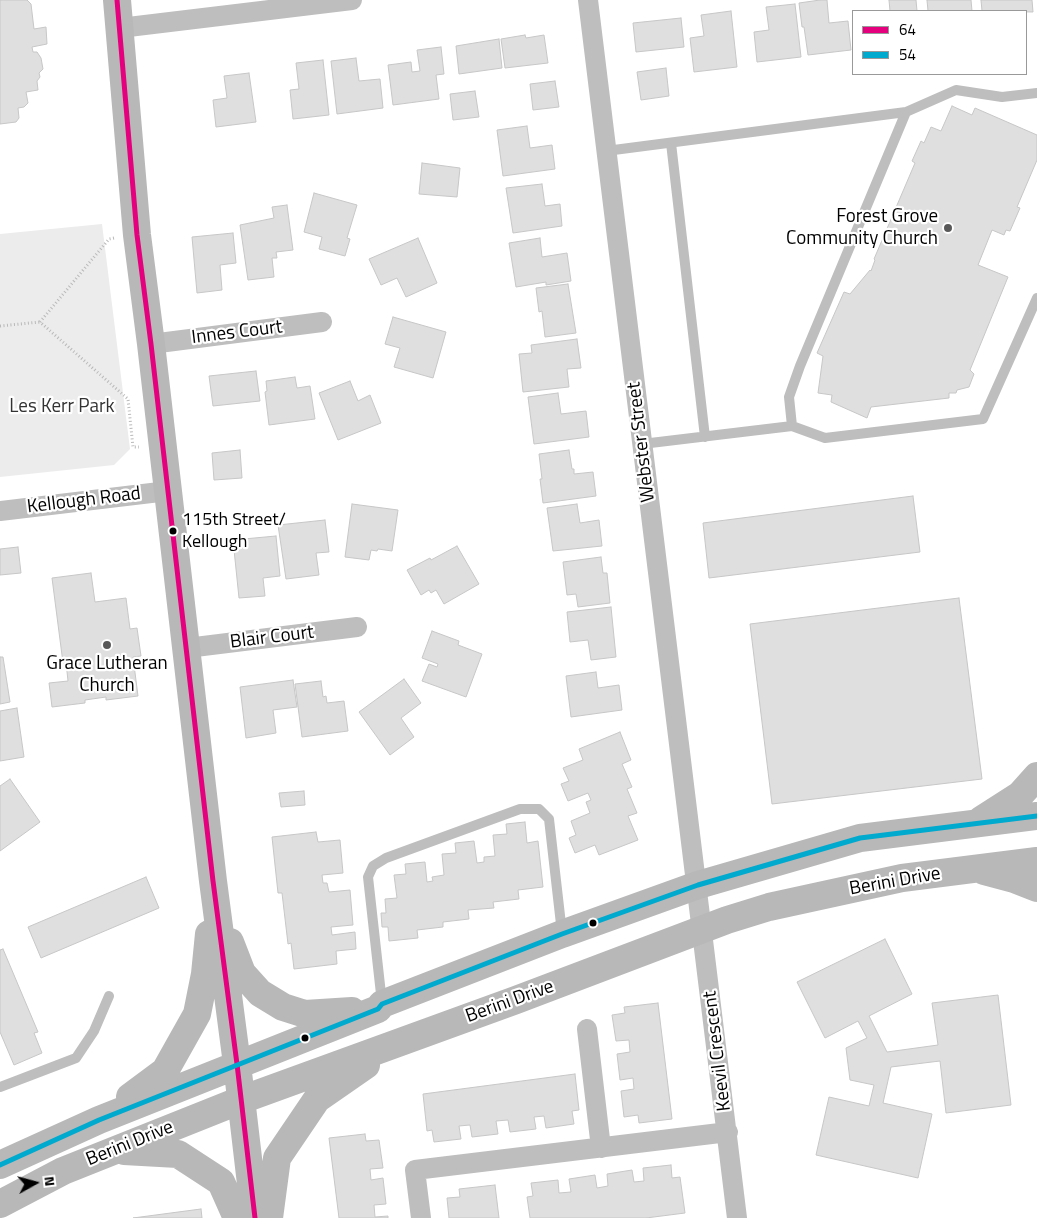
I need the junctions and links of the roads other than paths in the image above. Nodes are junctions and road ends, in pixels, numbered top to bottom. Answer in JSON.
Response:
{"nodes":[{"id":1,"x":117,"y":0,"type":"edge"},
{"id":2,"x":352,"y":0,"type":"edge"},
{"id":3,"x":588,"y":0,"type":"edge"},
{"id":4,"x":120,"y":28,"type":"junction"},
{"id":5,"x":1037,"y":93,"type":"edge"},
{"id":6,"x":906,"y":112,"type":"junction"},
{"id":7,"x":671,"y":143,"type":"junction"},
{"id":8,"x":606,"y":151,"type":"junction"},
{"id":9,"x":1037,"y":298,"type":"edge"},
{"id":10,"x":322,"y":322,"type":"dead end"},
{"id":11,"x":152,"y":344,"type":"junction"},
{"id":12,"x":792,"y":426,"type":"junction"},
{"id":13,"x":705,"y":437,"type":"junction"},
{"id":14,"x":642,"y":444,"type":"junction"},
{"id":15,"x":168,"y":491,"type":"junction"},
{"id":16,"x":0,"y":511,"type":"edge"},
{"id":17,"x":357,"y":627,"type":"dead end"},
{"id":18,"x":187,"y":648,"type":"junction"},
{"id":19,"x":1037,"y":776,"type":"edge"},
{"id":20,"x":1037,"y":816,"type":"edge"},
{"id":21,"x":974,"y":825,"type":"junction"},
{"id":22,"x":1037,"y":860,"type":"edge"},
{"id":23,"x":975,"y":868,"type":"junction"},
{"id":24,"x":213,"y":880,"type":"junction"},
{"id":25,"x":698,"y":884,"type":"junction"},
{"id":26,"x":1037,"y":888,"type":"edge"},
{"id":27,"x":703,"y":928,"type":"junction"},
{"id":28,"x":562,"y":934,"type":"junction"},
{"id":29,"x":109,"y":996,"type":"dead end"},
{"id":30,"x":380,"y":1007,"type":"junction"},
{"id":31,"x":587,"y":1029,"type":"dead end"},
{"id":32,"x":400,"y":1041,"type":"junction"},
{"id":33,"x":237,"y":1064,"type":"junction"},
{"id":34,"x":0,"y":1087,"type":"edge"},
{"id":35,"x":241,"y":1100,"type":"junction"},
{"id":36,"x":99,"y":1120,"type":"junction"},
{"id":37,"x":728,"y":1132,"type":"junction"},
{"id":38,"x":601,"y":1148,"type":"junction"},
{"id":39,"x":116,"y":1151,"type":"junction"},
{"id":40,"x":1,"y":1161,"type":"edge"},
{"id":41,"x":0,"y":1204,"type":"edge"},
{"id":42,"x":238,"y":1218,"type":"edge"},
{"id":43,"x":255,"y":1218,"type":"edge"},
{"id":44,"x":269,"y":1218,"type":"edge"},
{"id":45,"x":421,"y":1218,"type":"edge"},
{"id":46,"x":738,"y":1218,"type":"edge"}],
"edges":[{"from":1,"to":4,"type":"street"},
{"from":2,"to":4,"type":"street"},
{"from":3,"to":8,"type":"street","name":"Webster Street"},
{"from":4,"to":11,"type":"street"},
{"from":5,"to":6,"type":"lane"},
{"from":6,"to":7,"type":"lane"},
{"from":6,"to":12,"type":"lane"},
{"from":7,"to":8,"type":"lane"},
{"from":7,"to":13,"type":"lane"},
{"from":8,"to":14,"type":"street","name":"Webster Street"},
{"from":9,"to":12,"type":"lane"},
{"from":10,"to":11,"type":"street","name":"Innes Court"},
{"from":11,"to":15,"type":"street"},
{"from":12,"to":13,"type":"lane"},
{"from":13,"to":14,"type":"lane"},
{"from":14,"to":25,"type":"street","name":"Webster Street"},
{"from":15,"to":16,"type":"street","name":"Kellough Road"},
{"from":15,"to":18,"type":"street"},
{"from":17,"to":18,"type":"street","name":"Blair Court"},
{"from":18,"to":24,"type":"street"},
{"from":19,"to":21,"type":"street"},
{"from":20,"to":21,"type":"street","name":"Berini Drive"},
{"from":21,"to":25,"type":"street","name":"Berini Drive"},
{"from":22,"to":23,"type":"street","name":"Berini Drive"},
{"from":23,"to":26,"type":"street"},
{"from":23,"to":27,"type":"street","name":"Berini Drive"},
{"from":24,"to":30,"type":"street"},
{"from":24,"to":33,"type":"street"},
{"from":24,"to":36,"type":"street"},
{"from":25,"to":27,"type":"street","name":"Keevil Crescent"},
{"from":25,"to":28,"type":"street","name":"Berini Drive"},
{"from":27,"to":32,"type":"street","name":"Berini Drive"},
{"from":27,"to":37,"type":"street","name":"Keevil Crescent"},
{"from":28,"to":30,"type":"street","name":"Berini Drive"},
{"from":28,"to":30,"type":"lane"},
{"from":29,"to":34,"type":"lane"},
{"from":30,"to":33,"type":"street","name":"Berini Drive"},
{"from":31,"to":38,"type":"street"},
{"from":32,"to":35,"type":"street","name":"Berini Drive"},
{"from":32,"to":44,"type":"street"},
{"from":33,"to":35,"type":"street"},
{"from":33,"to":36,"type":"street","name":"Berini Drive"},
{"from":35,"to":39,"type":"street","name":"Berini Drive"},
{"from":35,"to":43,"type":"street"},
{"from":36,"to":40,"type":"street","name":"Berini Drive"},
{"from":37,"to":38,"type":"street"},
{"from":37,"to":46,"type":"street","name":"Keevil Crescent"},
{"from":38,"to":45,"type":"street"},
{"from":39,"to":41,"type":"street","name":"Berini Drive"},
{"from":39,"to":42,"type":"street"}]}
